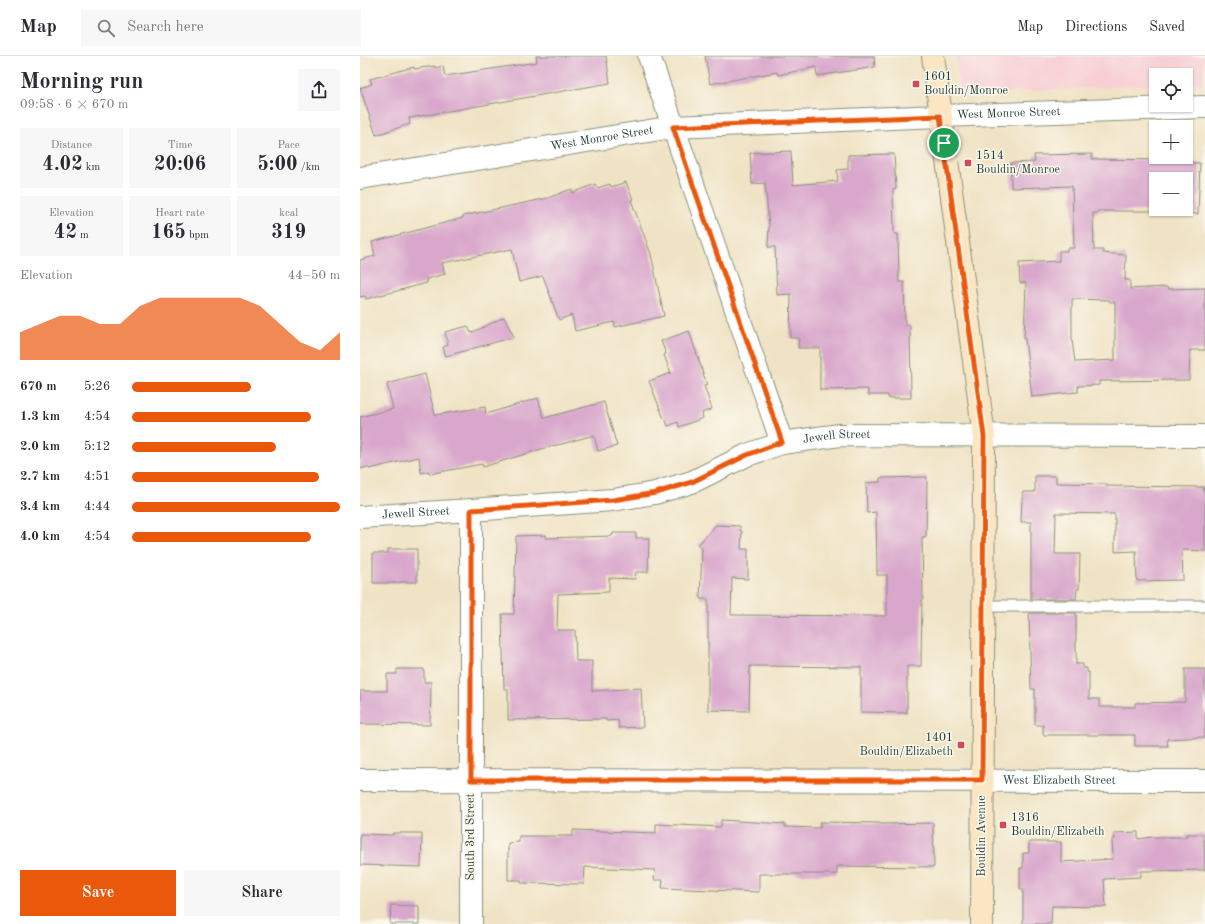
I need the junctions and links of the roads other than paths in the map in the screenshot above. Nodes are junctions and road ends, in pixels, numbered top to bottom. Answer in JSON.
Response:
{"nodes":[{"id":1,"x":649,"y":56,"type":"edge"},
{"id":2,"x":932,"y":56,"type":"edge"},
{"id":3,"x":1205,"y":107,"type":"edge"},
{"id":4,"x":940,"y":116,"type":"junction"},
{"id":5,"x":673,"y":127,"type":"junction"},
{"id":6,"x":360,"y":178,"type":"edge"},
{"id":7,"x":984,"y":436,"type":"junction"},
{"id":8,"x":1205,"y":436,"type":"edge"},
{"id":9,"x":782,"y":442,"type":"junction"},
{"id":10,"x":471,"y":510,"type":"junction"},
{"id":11,"x":360,"y":517,"type":"edge"},
{"id":12,"x":983,"y":606,"type":"junction"},
{"id":13,"x":1205,"y":606,"type":"edge"},
{"id":14,"x":360,"y":780,"type":"edge"},
{"id":15,"x":471,"y":780,"type":"junction"},
{"id":16,"x":982,"y":780,"type":"junction"},
{"id":17,"x":1205,"y":781,"type":"edge"},
{"id":18,"x":471,"y":924,"type":"edge"},
{"id":19,"x":982,"y":924,"type":"edge"}],
"edges":[{"from":1,"to":5,"type":"street"},
{"from":2,"to":4,"type":"street","name":"Bouldin Avenue"},
{"from":3,"to":4,"type":"street","name":"West Monroe Street"},
{"from":4,"to":5,"type":"street","name":"West Monroe Street"},
{"from":4,"to":7,"type":"street","name":"Bouldin Avenue"},
{"from":5,"to":6,"type":"street","name":"West Monroe Street"},
{"from":5,"to":9,"type":"street"},
{"from":7,"to":8,"type":"street","name":"Jewell Street"},
{"from":7,"to":9,"type":"street","name":"Jewell Street"},
{"from":7,"to":12,"type":"street","name":"Bouldin Avenue"},
{"from":9,"to":10,"type":"street","name":"Jewell Street"},
{"from":10,"to":11,"type":"street","name":"Jewell Street"},
{"from":10,"to":15,"type":"street","name":"South 3rd Street"},
{"from":12,"to":13,"type":"lane"},
{"from":12,"to":16,"type":"street","name":"Bouldin Avenue"},
{"from":14,"to":15,"type":"street","name":"West Elizabeth Street"},
{"from":15,"to":16,"type":"street","name":"West Elizabeth Street"},
{"from":15,"to":18,"type":"street","name":"South 3rd Street"},
{"from":16,"to":17,"type":"street","name":"West Elizabeth Street"},
{"from":16,"to":19,"type":"street","name":"Bouldin Avenue"}]}
